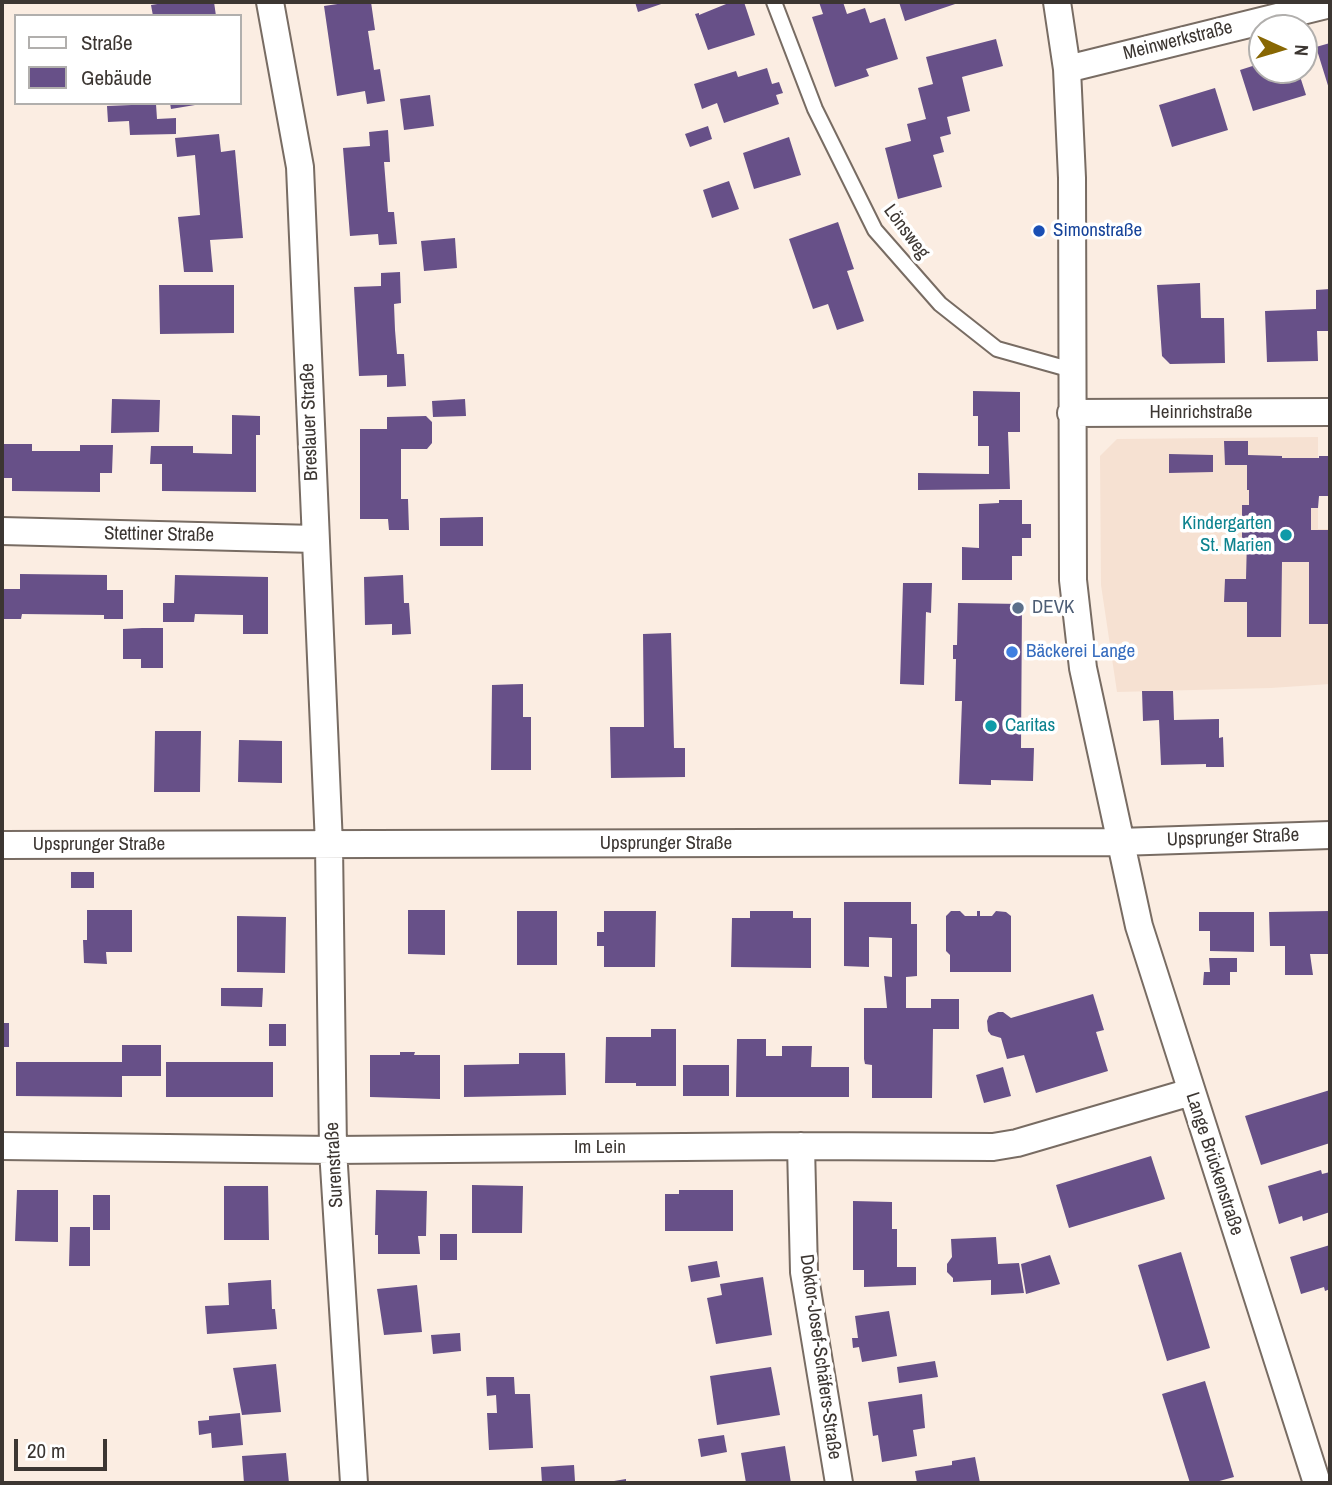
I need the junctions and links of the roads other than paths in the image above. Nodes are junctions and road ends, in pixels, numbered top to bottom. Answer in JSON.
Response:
{"nodes":[{"id":1,"x":270,"y":2,"type":"edge"},
{"id":2,"x":774,"y":2,"type":"edge"},
{"id":3,"x":1057,"y":2,"type":"edge"},
{"id":4,"x":1330,"y":4,"type":"edge"},
{"id":5,"x":1067,"y":69,"type":"junction"},
{"id":6,"x":1072,"y":370,"type":"junction"},
{"id":7,"x":1330,"y":412,"type":"edge"},
{"id":8,"x":1071,"y":413,"type":"junction"},
{"id":9,"x":2,"y":531,"type":"edge"},
{"id":10,"x":315,"y":539,"type":"junction"},
{"id":11,"x":1330,"y":835,"type":"edge"},
{"id":12,"x":1119,"y":842,"type":"junction"},
{"id":13,"x":2,"y":845,"type":"edge"},
{"id":14,"x":329,"y":845,"type":"junction"},
{"id":15,"x":1191,"y":1092,"type":"junction"},
{"id":16,"x":2,"y":1146,"type":"edge"},
{"id":17,"x":802,"y":1146,"type":"junction"},
{"id":18,"x":333,"y":1150,"type":"junction"},
{"id":19,"x":354,"y":1483,"type":"edge"},
{"id":20,"x":839,"y":1483,"type":"edge"},
{"id":21,"x":1317,"y":1483,"type":"edge"}],
"edges":[{"from":1,"to":10,"type":"street","name":"Breslauer Straße"},
{"from":2,"to":6,"type":"lane","name":"Lönsweg"},
{"from":3,"to":5,"type":"street"},
{"from":4,"to":5,"type":"street","name":"Meinwerkstraße"},
{"from":5,"to":6,"type":"street"},
{"from":6,"to":8,"type":"street"},
{"from":7,"to":8,"type":"street","name":"Heinrichstraße"},
{"from":8,"to":12,"type":"street"},
{"from":9,"to":10,"type":"street","name":"Stettiner Straße"},
{"from":10,"to":14,"type":"street","name":"Breslauer Straße"},
{"from":11,"to":12,"type":"street","name":"Upsprunger Straße"},
{"from":12,"to":14,"type":"street","name":"Upsprunger Straße"},
{"from":12,"to":15,"type":"street","name":"Lange Brückenstraße"},
{"from":13,"to":14,"type":"street","name":"Upsprunger Straße"},
{"from":14,"to":18,"type":"street","name":"Surenstraße"},
{"from":15,"to":17,"type":"street","name":"Im Lein"},
{"from":15,"to":21,"type":"street","name":"Lange Brückenstraße"},
{"from":16,"to":18,"type":"street","name":"Im Lein"},
{"from":17,"to":18,"type":"street","name":"Im Lein"},
{"from":17,"to":20,"type":"street","name":"Doktor-Josef-Schäfers-Straße"},
{"from":18,"to":19,"type":"street","name":"Surenstraße"}]}
